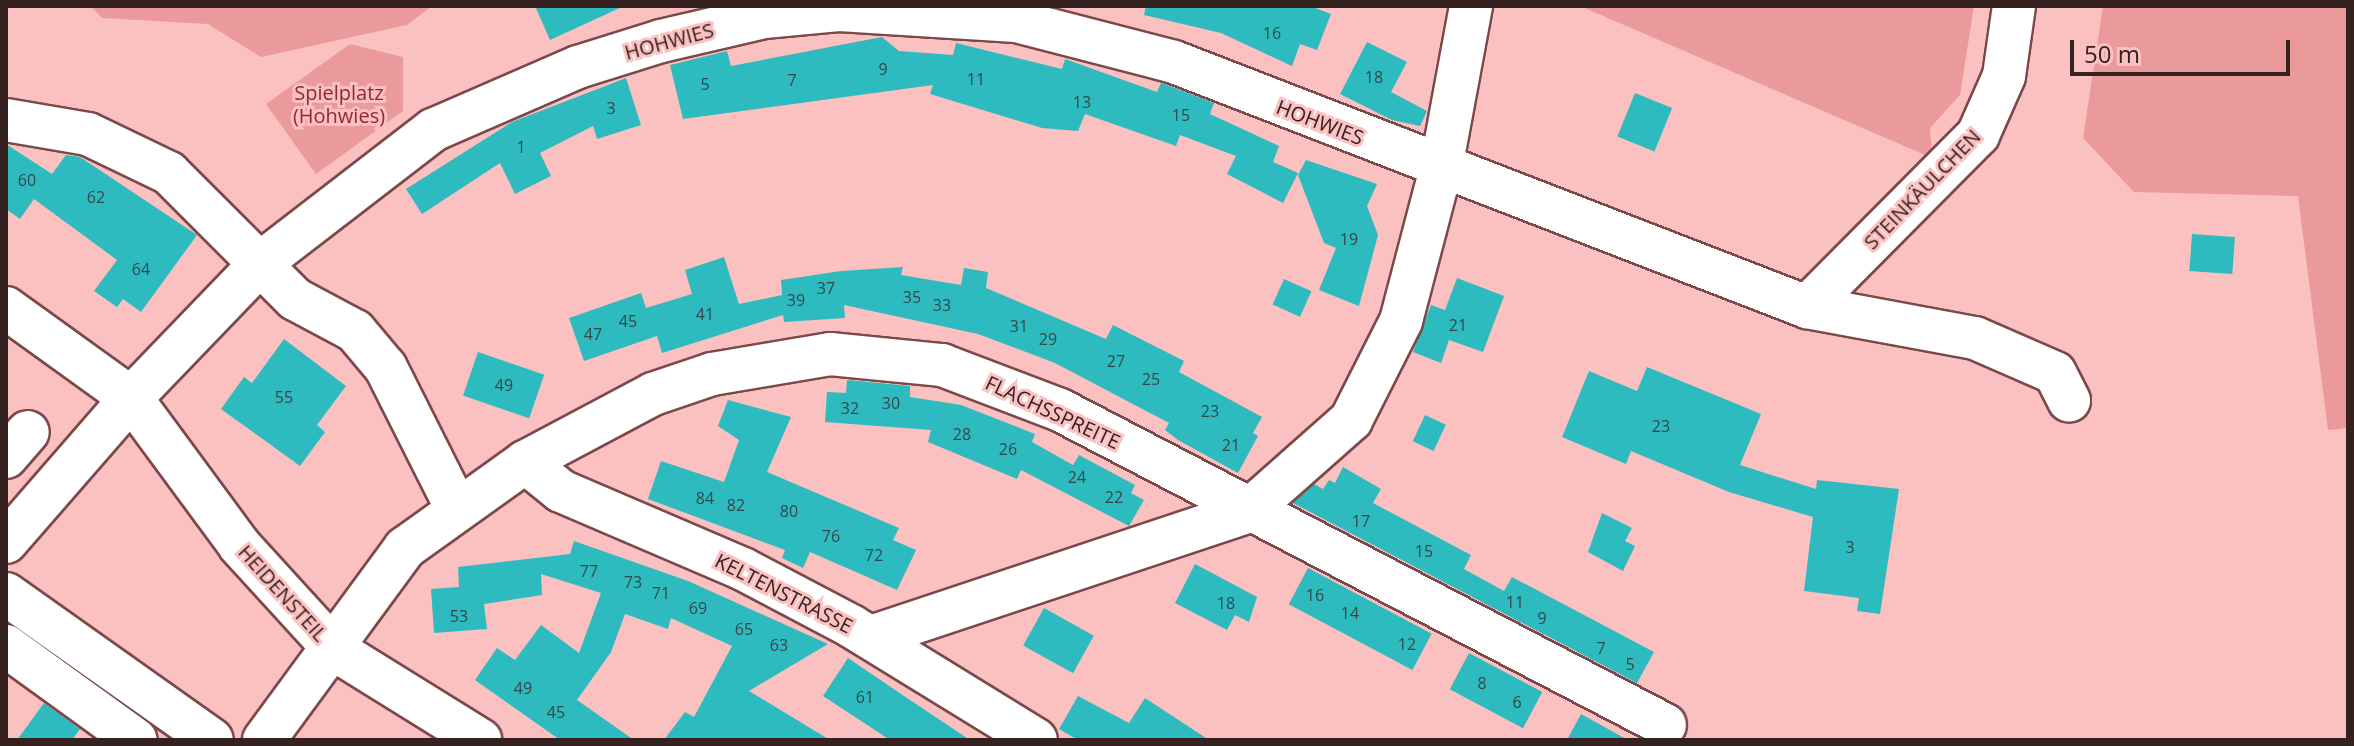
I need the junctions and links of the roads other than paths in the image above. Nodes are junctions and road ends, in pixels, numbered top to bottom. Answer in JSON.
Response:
{"nodes":[{"id":1,"x":1471,"y":6,"type":"edge"},
{"id":2,"x":2014,"y":6,"type":"edge"},
{"id":3,"x":6,"y":120,"type":"edge"},
{"id":4,"x":1441,"y":168,"type":"junction"},
{"id":5,"x":263,"y":261,"type":"junction"},
{"id":6,"x":1807,"y":307,"type":"junction"},
{"id":7,"x":6,"y":308,"type":"edge"},
{"id":8,"x":131,"y":398,"type":"junction"},
{"id":9,"x":2069,"y":401,"type":"dead end"},
{"id":10,"x":525,"y":462,"type":"junction"},
{"id":11,"x":457,"y":509,"type":"junction"},
{"id":12,"x":1247,"y":512,"type":"junction"},
{"id":13,"x":6,"y":542,"type":"edge"},
{"id":14,"x":6,"y":594,"type":"edge"},
{"id":15,"x":871,"y":637,"type":"junction"},
{"id":16,"x":6,"y":646,"type":"edge"},
{"id":17,"x":335,"y":650,"type":"junction"},
{"id":18,"x":1665,"y":725,"type":"dead end"},
{"id":19,"x":136,"y":740,"type":"edge"},
{"id":20,"x":212,"y":740,"type":"edge"},
{"id":21,"x":264,"y":740,"type":"edge"},
{"id":22,"x":480,"y":740,"type":"edge"},
{"id":23,"x":1036,"y":740,"type":"edge"}],
"edges":[{"from":1,"to":4,"type":"street"},
{"from":2,"to":6,"type":"street","name":"STEINKÄULCHEN"},
{"from":3,"to":5,"type":"street"},
{"from":4,"to":5,"type":"street","name":"HOHWIES"},
{"from":4,"to":6,"type":"street","name":"HOHWIES"},
{"from":4,"to":12,"type":"street"},
{"from":5,"to":8,"type":"street","name":"HOHWIES"},
{"from":5,"to":11,"type":"street"},
{"from":6,"to":9,"type":"street","name":"HOHWIES"},
{"from":7,"to":8,"type":"street","name":"HEIDENSTEIL"},
{"from":8,"to":13,"type":"street","name":"HOHWIES"},
{"from":8,"to":17,"type":"street","name":"HEIDENSTEIL"},
{"from":10,"to":11,"type":"street","name":"FLACHSSPREITE"},
{"from":10,"to":12,"type":"street","name":"FLACHSSPREITE"},
{"from":10,"to":15,"type":"street","name":"KELTENSTRASSE"},
{"from":11,"to":17,"type":"street","name":"FLACHSSPREITE"},
{"from":12,"to":15,"type":"street"},
{"from":12,"to":18,"type":"street","name":"FLACHSSPREITE"},
{"from":14,"to":20,"type":"street"},
{"from":15,"to":23,"type":"street","name":"KELTENSTRASSE"},
{"from":16,"to":19,"type":"street"},
{"from":17,"to":21,"type":"street","name":"FLACHSSPREITE"},
{"from":17,"to":22,"type":"street","name":"HEIDENSTEIL"}]}
